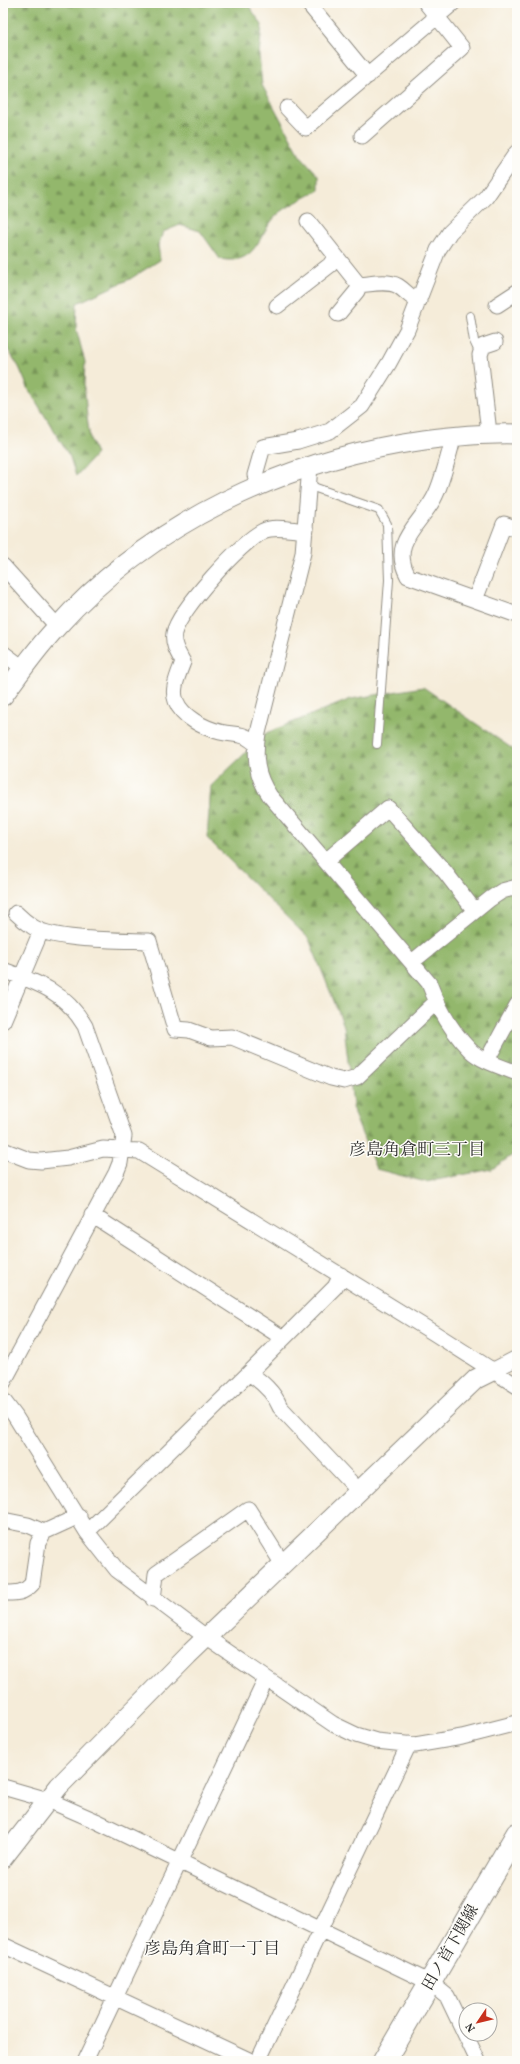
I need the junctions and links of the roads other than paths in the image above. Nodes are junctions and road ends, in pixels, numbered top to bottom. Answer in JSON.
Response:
{"nodes":[{"id":1,"x":308,"y":3,"type":"edge"},
{"id":2,"x":426,"y":3,"type":"edge"},
{"id":3,"x":453,"y":3,"type":"edge"},
{"id":4,"x":436,"y":17,"type":"junction"},
{"id":5,"x":368,"y":76,"type":"junction"},
{"id":6,"x":287,"y":108,"type":"dead end"},
{"id":7,"x":362,"y":136,"type":"dead end"},
{"id":8,"x":517,"y":152,"type":"edge"},
{"id":9,"x":308,"y":221,"type":"dead end"},
{"id":10,"x":336,"y":256,"type":"junction"},
{"id":11,"x":359,"y":285,"type":"junction"},
{"id":12,"x":517,"y":292,"type":"edge"},
{"id":13,"x":419,"y":301,"type":"junction"},
{"id":14,"x":497,"y":305,"type":"dead end"},
{"id":15,"x":276,"y":306,"type":"dead end"},
{"id":16,"x":338,"y":314,"type":"dead end"},
{"id":17,"x":470,"y":316,"type":"dead end"},
{"id":18,"x":495,"y":342,"type":"dead end"},
{"id":19,"x":480,"y":355,"type":"junction"},
{"id":20,"x":488,"y":424,"type":"dead end"},
{"id":21,"x":517,"y":434,"type":"edge"},
{"id":22,"x":454,"y":436,"type":"junction"},
{"id":23,"x":310,"y":474,"type":"junction"},
{"id":24,"x":255,"y":475,"type":"dead end"},
{"id":25,"x":517,"y":528,"type":"edge"},
{"id":26,"x":306,"y":530,"type":"junction"},
{"id":27,"x":3,"y":566,"type":"edge"},
{"id":28,"x":475,"y":600,"type":"junction"},
{"id":29,"x":517,"y":615,"type":"edge"},
{"id":30,"x":57,"y":626,"type":"junction"},
{"id":31,"x":3,"y":653,"type":"edge"},
{"id":32,"x":23,"y":668,"type":"junction"},
{"id":33,"x":3,"y":696,"type":"edge"},
{"id":34,"x":256,"y":744,"type":"junction"},
{"id":35,"x":377,"y":744,"type":"dead end"},
{"id":36,"x":326,"y":861,"type":"junction"},
{"id":37,"x":517,"y":886,"type":"edge"},
{"id":38,"x":474,"y":911,"type":"junction"},
{"id":39,"x":16,"y":913,"type":"dead end"},
{"id":40,"x":41,"y":931,"type":"junction"},
{"id":41,"x":412,"y":962,"type":"junction"},
{"id":42,"x":3,"y":970,"type":"edge"},
{"id":43,"x":22,"y":977,"type":"junction"},
{"id":44,"x":436,"y":1002,"type":"junction"},
{"id":45,"x":515,"y":1012,"type":"edge"},
{"id":46,"x":3,"y":1021,"type":"edge"},
{"id":47,"x":487,"y":1060,"type":"junction"},
{"id":48,"x":517,"y":1073,"type":"edge"},
{"id":49,"x":123,"y":1149,"type":"junction"},
{"id":50,"x":3,"y":1150,"type":"edge"},
{"id":51,"x":92,"y":1215,"type":"junction"},
{"id":52,"x":341,"y":1275,"type":"junction"},
{"id":53,"x":283,"y":1338,"type":"junction"},
{"id":54,"x":517,"y":1358,"type":"edge"},
{"id":55,"x":492,"y":1371,"type":"junction"},
{"id":56,"x":249,"y":1373,"type":"junction"},
{"id":57,"x":3,"y":1384,"type":"edge"},
{"id":58,"x":517,"y":1386,"type":"edge"},
{"id":59,"x":3,"y":1400,"type":"edge"},
{"id":60,"x":358,"y":1490,"type":"junction"},
{"id":61,"x":79,"y":1516,"type":"junction"},
{"id":62,"x":3,"y":1520,"type":"edge"},
{"id":63,"x":44,"y":1532,"type":"junction"},
{"id":64,"x":87,"y":1532,"type":"junction"},
{"id":65,"x":282,"y":1563,"type":"junction"},
{"id":66,"x":3,"y":1593,"type":"edge"},
{"id":67,"x":153,"y":1599,"type":"junction"},
{"id":68,"x":206,"y":1637,"type":"junction"},
{"id":69,"x":266,"y":1679,"type":"junction"},
{"id":70,"x":517,"y":1723,"type":"edge"},
{"id":71,"x":410,"y":1744,"type":"junction"},
{"id":72,"x":3,"y":1787,"type":"edge"},
{"id":73,"x":48,"y":1800,"type":"junction"},
{"id":74,"x":517,"y":1834,"type":"edge"},
{"id":75,"x":3,"y":1858,"type":"edge"},
{"id":76,"x":180,"y":1862,"type":"junction"},
{"id":77,"x":320,"y":1929,"type":"junction"},
{"id":78,"x":3,"y":1945,"type":"edge"},
{"id":79,"x":431,"y":1983,"type":"junction"},
{"id":80,"x":115,"y":1997,"type":"junction"},
{"id":81,"x":85,"y":2061,"type":"edge"},
{"id":82,"x":251,"y":2061,"type":"edge"},
{"id":83,"x":258,"y":2061,"type":"edge"},
{"id":84,"x":384,"y":2061,"type":"edge"},
{"id":85,"x":478,"y":2061,"type":"edge"}],
"edges":[{"from":1,"to":5,"type":"street"},
{"from":2,"to":4,"type":"street"},
{"from":3,"to":4,"type":"street"},
{"from":4,"to":5,"type":"street"},
{"from":4,"to":7,"type":"street"},
{"from":5,"to":6,"type":"street"},
{"from":8,"to":13,"type":"street"},
{"from":9,"to":10,"type":"street"},
{"from":10,"to":11,"type":"street"},
{"from":10,"to":15,"type":"street"},
{"from":11,"to":13,"type":"street"},
{"from":11,"to":16,"type":"street"},
{"from":12,"to":14,"type":"street"},
{"from":13,"to":24,"type":"street"},
{"from":17,"to":19,"type":"lane"},
{"from":18,"to":19,"type":"street"},
{"from":19,"to":20,"type":"street"},
{"from":21,"to":22,"type":"street"},
{"from":22,"to":23,"type":"street"},
{"from":22,"to":28,"type":"street"},
{"from":23,"to":26,"type":"street"},
{"from":23,"to":30,"type":"street"},
{"from":23,"to":35,"type":"lane"},
{"from":25,"to":28,"type":"street"},
{"from":26,"to":34,"type":"street"},
{"from":26,"to":34,"type":"street"},
{"from":27,"to":30,"type":"street"},
{"from":28,"to":29,"type":"street"},
{"from":30,"to":32,"type":"street"},
{"from":31,"to":32,"type":"street"},
{"from":32,"to":33,"type":"street"},
{"from":34,"to":36,"type":"street"},
{"from":36,"to":38,"type":"street"},
{"from":36,"to":41,"type":"street"},
{"from":37,"to":38,"type":"street"},
{"from":38,"to":41,"type":"street"},
{"from":39,"to":40,"type":"street"},
{"from":40,"to":43,"type":"street"},
{"from":40,"to":44,"type":"street"},
{"from":41,"to":44,"type":"street"},
{"from":42,"to":43,"type":"street"},
{"from":43,"to":46,"type":"street"},
{"from":43,"to":49,"type":"street"},
{"from":44,"to":47,"type":"street"},
{"from":45,"to":47,"type":"street"},
{"from":47,"to":48,"type":"street"},
{"from":49,"to":50,"type":"street"},
{"from":49,"to":51,"type":"street"},
{"from":49,"to":52,"type":"street"},
{"from":51,"to":53,"type":"street"},
{"from":51,"to":57,"type":"street"},
{"from":52,"to":53,"type":"street"},
{"from":52,"to":55,"type":"street"},
{"from":53,"to":56,"type":"street"},
{"from":54,"to":55,"type":"street"},
{"from":55,"to":58,"type":"street"},
{"from":55,"to":60,"type":"street"},
{"from":56,"to":60,"type":"street"},
{"from":56,"to":64,"type":"street"},
{"from":59,"to":61,"type":"street"},
{"from":60,"to":65,"type":"street"},
{"from":61,"to":63,"type":"street"},
{"from":61,"to":64,"type":"street"},
{"from":62,"to":63,"type":"street"},
{"from":63,"to":66,"type":"street"},
{"from":64,"to":67,"type":"street"},
{"from":65,"to":67,"type":"street"},
{"from":65,"to":68,"type":"street"},
{"from":67,"to":68,"type":"street"},
{"from":68,"to":69,"type":"street"},
{"from":68,"to":73,"type":"street"},
{"from":69,"to":71,"type":"street"},
{"from":69,"to":76,"type":"street"},
{"from":70,"to":71,"type":"street"},
{"from":71,"to":77,"type":"street"},
{"from":72,"to":73,"type":"street"},
{"from":73,"to":75,"type":"street"},
{"from":73,"to":76,"type":"street"},
{"from":74,"to":79,"type":"main road","name":"田ノ首下関線"},
{"from":76,"to":77,"type":"street"},
{"from":76,"to":80,"type":"street"},
{"from":77,"to":79,"type":"street"},
{"from":77,"to":83,"type":"street"},
{"from":78,"to":80,"type":"street"},
{"from":79,"to":84,"type":"main road","name":"田ノ首下関線"},
{"from":79,"to":85,"type":"street"},
{"from":80,"to":81,"type":"street"},
{"from":80,"to":82,"type":"street"}]}
